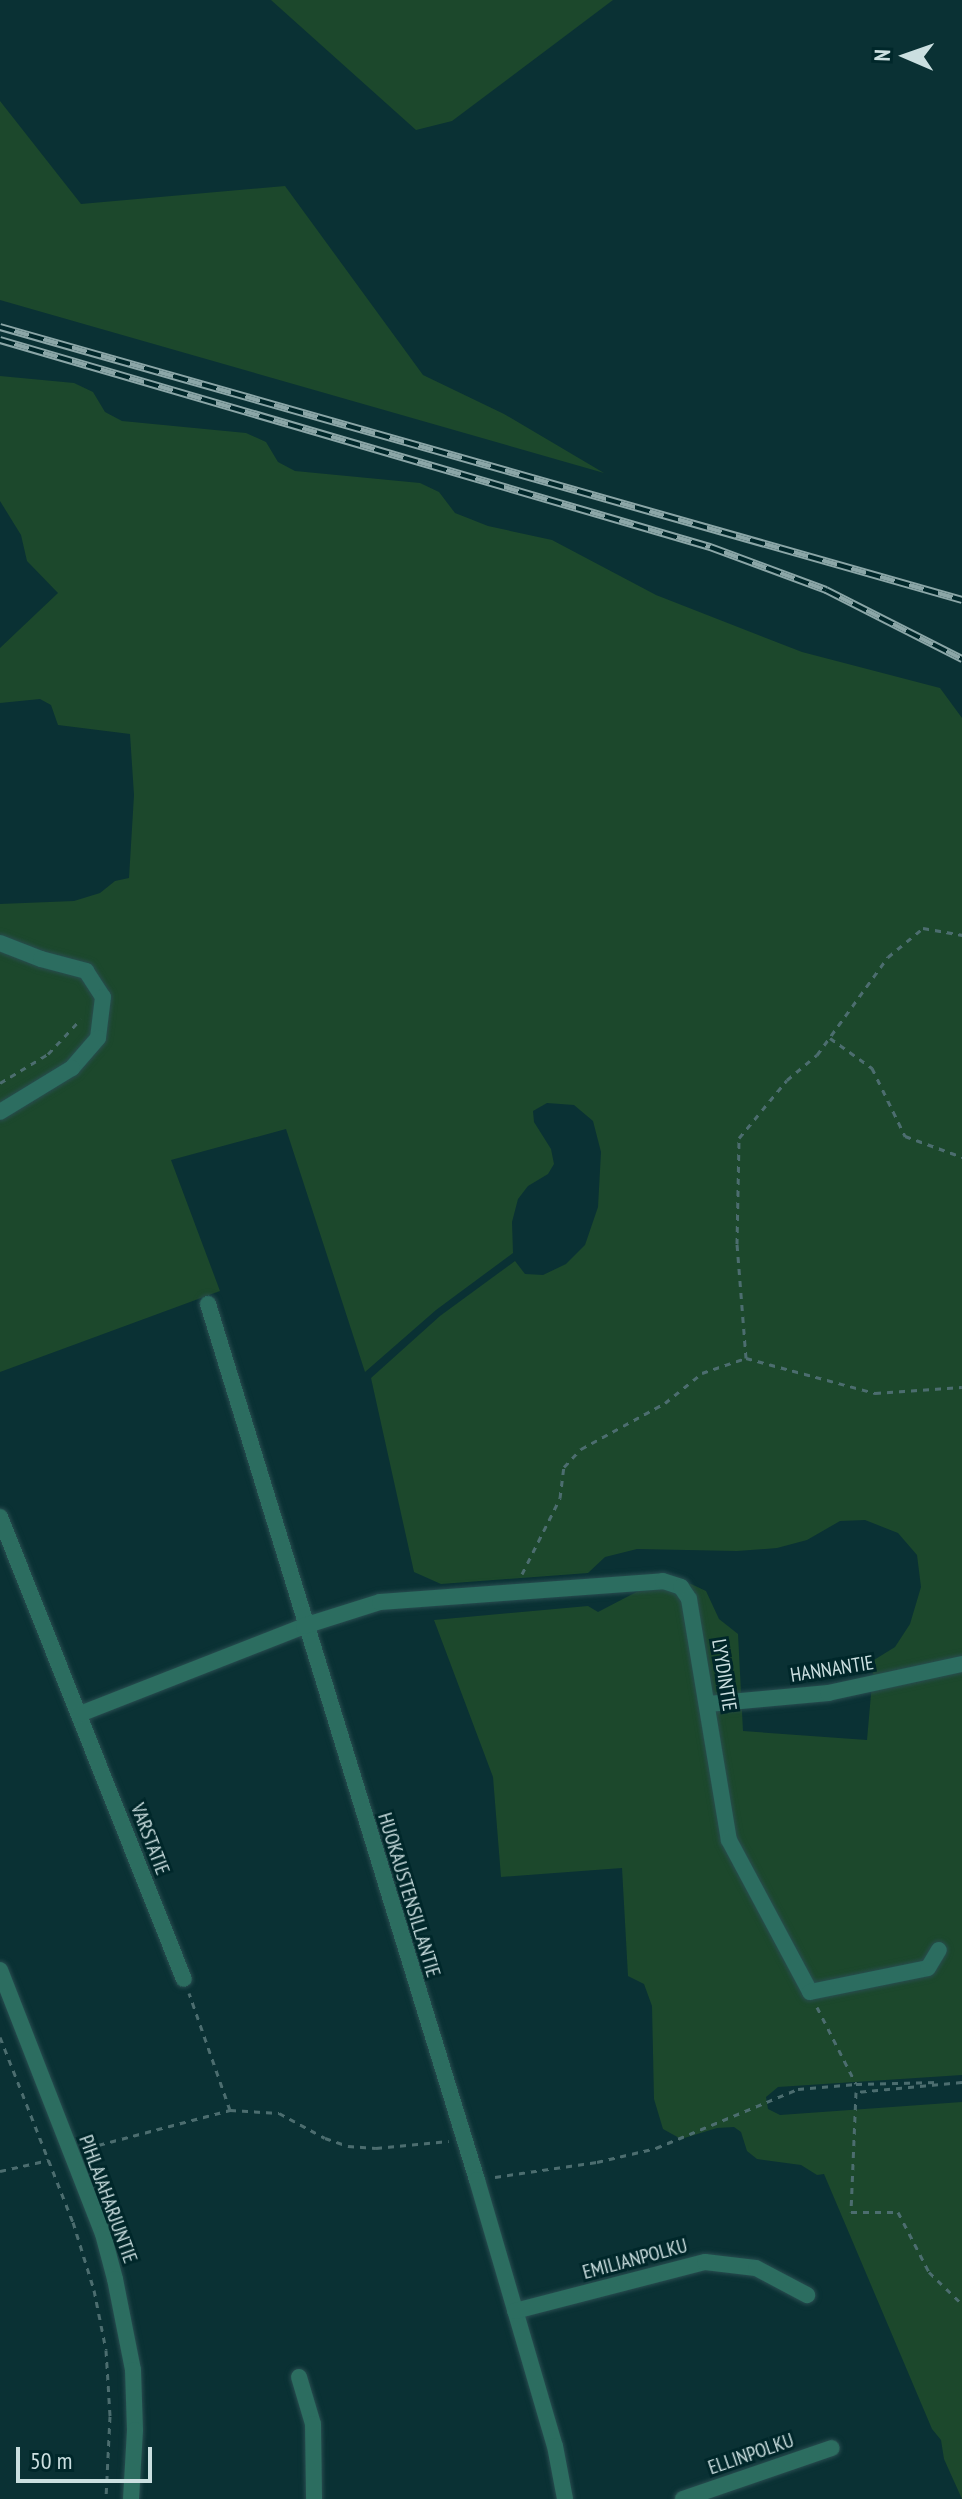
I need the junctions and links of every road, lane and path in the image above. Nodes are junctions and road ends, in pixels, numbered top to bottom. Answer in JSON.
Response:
{"nodes":[{"id":1,"x":962,"y":935,"type":"edge"},
{"id":2,"x":0,"y":943,"type":"edge"},
{"id":3,"x":81,"y":1020,"type":"dead end"},
{"id":4,"x":830,"y":1038,"type":"junction"},
{"id":5,"x":0,"y":1083,"type":"edge"},
{"id":6,"x":0,"y":1112,"type":"edge"},
{"id":7,"x":962,"y":1157,"type":"edge"},
{"id":8,"x":208,"y":1304,"type":"dead end"},
{"id":9,"x":746,"y":1358,"type":"junction"},
{"id":10,"x":962,"y":1387,"type":"edge"},
{"id":11,"x":0,"y":1517,"type":"edge"},
{"id":12,"x":512,"y":1592,"type":"junction"},
{"id":13,"x":304,"y":1626,"type":"junction"},
{"id":14,"x":962,"y":1664,"type":"edge"},
{"id":15,"x":708,"y":1704,"type":"junction"},
{"id":16,"x":80,"y":1714,"type":"junction"},
{"id":17,"x":939,"y":1950,"type":"dead end"},
{"id":18,"x":0,"y":1970,"type":"edge"},
{"id":19,"x":184,"y":1979,"type":"joint"},
{"id":20,"x":810,"y":1992,"type":"junction"},
{"id":21,"x":7,"y":2006,"type":"edge"},
{"id":22,"x":0,"y":2037,"type":"edge"},
{"id":23,"x":962,"y":2082,"type":"edge"},
{"id":24,"x":856,"y":2084,"type":"junction"},
{"id":25,"x":230,"y":2110,"type":"junction"},
{"id":26,"x":465,"y":2139,"type":"junction"},
{"id":27,"x":87,"y":2148,"type":"dead end"},
{"id":28,"x":49,"y":2160,"type":"junction"},
{"id":29,"x":0,"y":2171,"type":"edge"},
{"id":30,"x":477,"y":2180,"type":"junction"},
{"id":31,"x":807,"y":2295,"type":"dead end"},
{"id":32,"x":962,"y":2304,"type":"edge"},
{"id":33,"x":515,"y":2311,"type":"junction"},
{"id":34,"x":299,"y":2377,"type":"dead end"},
{"id":35,"x":832,"y":2448,"type":"dead end"},
{"id":36,"x":106,"y":2499,"type":"edge"},
{"id":37,"x":131,"y":2499,"type":"edge"},
{"id":38,"x":314,"y":2499,"type":"edge"},
{"id":39,"x":565,"y":2499,"type":"edge"},
{"id":40,"x":683,"y":2499,"type":"edge"}],
"edges":[{"from":1,"to":4,"type":"path"},
{"from":2,"to":6,"type":"street"},
{"from":3,"to":5,"type":"path"},
{"from":4,"to":7,"type":"path"},
{"from":4,"to":9,"type":"path"},
{"from":8,"to":13,"type":"street","name":"HUOKAUSTENSILLANTIE"},
{"from":9,"to":10,"type":"path"},
{"from":9,"to":12,"type":"path"},
{"from":11,"to":16,"type":"street","name":"VARSTATIE"},
{"from":12,"to":13,"type":"street","name":"LYYDINTIE"},
{"from":12,"to":15,"type":"street","name":"LYYDINTIE"},
{"from":13,"to":16,"type":"street"},
{"from":13,"to":26,"type":"street","name":"HUOKAUSTENSILLANTIE"},
{"from":14,"to":15,"type":"street","name":"HANNANTIE"},
{"from":15,"to":20,"type":"street","name":"LYYDINTIE"},
{"from":16,"to":19,"type":"street","name":"VARSTATIE"},
{"from":17,"to":20,"type":"street"},
{"from":18,"to":21,"type":"street","name":"PIHLAJAHARJUNTIE"},
{"from":19,"to":25,"type":"path"},
{"from":20,"to":24,"type":"path"},
{"from":21,"to":37,"type":"street","name":"PIHLAJAHARJUNTIE"},
{"from":22,"to":28,"type":"path"},
{"from":23,"to":24,"type":"path"},
{"from":23,"to":32,"type":"path"},
{"from":24,"to":30,"type":"path"},
{"from":25,"to":26,"type":"path"},
{"from":25,"to":27,"type":"path"},
{"from":26,"to":30,"type":"street","name":"HUOKAUSTENSILLANTIE"},
{"from":28,"to":29,"type":"path"},
{"from":28,"to":36,"type":"path"},
{"from":30,"to":33,"type":"street","name":"HUOKAUSTENSILLANTIE"},
{"from":31,"to":33,"type":"street","name":"EMILIANPOLKU"},
{"from":33,"to":39,"type":"street","name":"HUOKAUSTENSILLANTIE"},
{"from":34,"to":38,"type":"street"},
{"from":35,"to":40,"type":"street","name":"ELLINPOLKU"}]}
